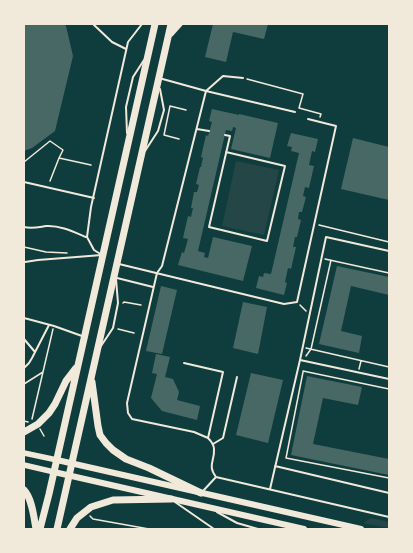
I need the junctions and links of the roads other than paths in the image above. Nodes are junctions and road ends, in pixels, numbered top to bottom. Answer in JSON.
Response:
{"nodes":[{"id":1,"x":93,"y":24,"type":"edge"},
{"id":2,"x":142,"y":24,"type":"edge"},
{"id":3,"x":155,"y":24,"type":"edge"},
{"id":4,"x":171,"y":24,"type":"edge"},
{"id":5,"x":179,"y":24,"type":"edge"},
{"id":6,"x":169,"y":36,"type":"junction"},
{"id":7,"x":126,"y":49,"type":"junction"},
{"id":8,"x":243,"y":78,"type":"road end"},
{"id":9,"x":158,"y":79,"type":"junction"},
{"id":10,"x":206,"y":91,"type":"junction"},
{"id":11,"x":295,"y":112,"type":"dead end"},
{"id":12,"x":308,"y":119,"type":"dead end"},
{"id":13,"x":197,"y":129,"type":"junction"},
{"id":14,"x":209,"y":131,"type":"dead end"},
{"id":15,"x":225,"y":135,"type":"dead end"},
{"id":16,"x":226,"y":152,"type":"junction"},
{"id":17,"x":140,"y":159,"type":"junction"},
{"id":18,"x":24,"y":182,"type":"edge"},
{"id":19,"x":94,"y":198,"type":"junction"},
{"id":20,"x":24,"y":227,"type":"edge"},
{"id":21,"x":87,"y":237,"type":"junction"},
{"id":22,"x":389,"y":251,"type":"edge"},
{"id":23,"x":103,"y":255,"type":"junction"},
{"id":24,"x":25,"y":262,"type":"edge"},
{"id":25,"x":116,"y":266,"type":"junction"},
{"id":26,"x":157,"y":273,"type":"junction"},
{"id":27,"x":115,"y":278,"type":"junction"},
{"id":28,"x":154,"y":287,"type":"junction"},
{"id":29,"x":24,"y":318,"type":"edge"},
{"id":30,"x":49,"y":325,"type":"junction"},
{"id":31,"x":84,"y":337,"type":"junction"},
{"id":32,"x":24,"y":339,"type":"edge"},
{"id":33,"x":35,"y":352,"type":"junction"},
{"id":34,"x":96,"y":354,"type":"junction"},
{"id":35,"x":300,"y":360,"type":"junction"},
{"id":36,"x":184,"y":363,"type":"dead end"},
{"id":37,"x":78,"y":366,"type":"junction"},
{"id":38,"x":24,"y":368,"type":"edge"},
{"id":39,"x":91,"y":377,"type":"junction"},
{"id":40,"x":237,"y":377,"type":"dead end"},
{"id":41,"x":389,"y":379,"type":"edge"},
{"id":42,"x":24,"y":432,"type":"edge"},
{"id":43,"x":208,"y":438,"type":"junction"},
{"id":44,"x":213,"y":444,"type":"junction"},
{"id":45,"x":24,"y":453,"type":"edge"},
{"id":46,"x":57,"y":460,"type":"junction"},
{"id":47,"x":71,"y":464,"type":"junction"},
{"id":48,"x":24,"y":465,"type":"edge"},
{"id":49,"x":275,"y":466,"type":"junction"},
{"id":50,"x":54,"y":472,"type":"junction"},
{"id":51,"x":69,"y":475,"type":"junction"},
{"id":52,"x":216,"y":477,"type":"junction"},
{"id":53,"x":24,"y":490,"type":"edge"},
{"id":54,"x":270,"y":490,"type":"junction"},
{"id":55,"x":201,"y":493,"type":"junction"},
{"id":56,"x":389,"y":493,"type":"edge"},
{"id":57,"x":171,"y":499,"type":"junction"},
{"id":58,"x":211,"y":508,"type":"junction"},
{"id":59,"x":389,"y":518,"type":"edge"},
{"id":60,"x":36,"y":529,"type":"edge"},
{"id":61,"x":40,"y":529,"type":"edge"},
{"id":62,"x":57,"y":529,"type":"edge"},
{"id":63,"x":70,"y":529,"type":"edge"},
{"id":64,"x":214,"y":529,"type":"edge"},
{"id":65,"x":258,"y":529,"type":"edge"},
{"id":66,"x":300,"y":529,"type":"edge"},
{"id":67,"x":304,"y":529,"type":"edge"},
{"id":68,"x":361,"y":529,"type":"edge"}],
"edges":[{"from":1,"to":7,"type":"lane"},
{"from":2,"to":7,"type":"lane"},
{"from":3,"to":23,"type":"main road"},
{"from":4,"to":6,"type":"main road"},
{"from":5,"to":6,"type":"main road"},
{"from":6,"to":9,"type":"main road"},
{"from":7,"to":19,"type":"lane"},
{"from":8,"to":10,"type":"lane"},
{"from":9,"to":10,"type":"lane"},
{"from":9,"to":17,"type":"main road"},
{"from":9,"to":17,"type":"lane"},
{"from":10,"to":11,"type":"lane"},
{"from":10,"to":13,"type":"lane"},
{"from":12,"to":26,"type":"lane"},
{"from":13,"to":14,"type":"lane"},
{"from":13,"to":26,"type":"lane"},
{"from":15,"to":16,"type":"lane"},
{"from":16,"to":16,"type":"lane"},
{"from":17,"to":25,"type":"main road"},
{"from":18,"to":19,"type":"lane"},
{"from":19,"to":21,"type":"lane"},
{"from":20,"to":21,"type":"lane"},
{"from":21,"to":23,"type":"lane"},
{"from":22,"to":35,"type":"lane"},
{"from":23,"to":24,"type":"lane"},
{"from":23,"to":31,"type":"main road"},
{"from":25,"to":26,"type":"lane"},
{"from":25,"to":27,"type":"main road"},
{"from":26,"to":28,"type":"lane"},
{"from":27,"to":28,"type":"lane"},
{"from":27,"to":34,"type":"main road"},
{"from":27,"to":34,"type":"lane"},
{"from":28,"to":43,"type":"lane"},
{"from":29,"to":30,"type":"lane"},
{"from":30,"to":31,"type":"lane"},
{"from":30,"to":33,"type":"lane"},
{"from":31,"to":37,"type":"main road"},
{"from":32,"to":33,"type":"lane"},
{"from":33,"to":38,"type":"lane"},
{"from":34,"to":39,"type":"main road"},
{"from":35,"to":41,"type":"lane"},
{"from":35,"to":49,"type":"lane"},
{"from":36,"to":43,"type":"lane"},
{"from":37,"to":42,"type":"main road"},
{"from":37,"to":46,"type":"main road"},
{"from":39,"to":47,"type":"main road"},
{"from":39,"to":55,"type":"main road"},
{"from":40,"to":44,"type":"lane"},
{"from":43,"to":44,"type":"lane"},
{"from":44,"to":52,"type":"lane"},
{"from":45,"to":46,"type":"street"},
{"from":46,"to":47,"type":"main road"},
{"from":46,"to":50,"type":"main road"},
{"from":47,"to":51,"type":"main road"},
{"from":47,"to":55,"type":"main road"},
{"from":48,"to":50,"type":"street"},
{"from":49,"to":54,"type":"lane"},
{"from":49,"to":56,"type":"lane"},
{"from":50,"to":51,"type":"main road"},
{"from":50,"to":61,"type":"main road"},
{"from":51,"to":57,"type":"main road"},
{"from":51,"to":62,"type":"main road"},
{"from":52,"to":54,"type":"lane"},
{"from":52,"to":55,"type":"lane"},
{"from":53,"to":60,"type":"main road"},
{"from":54,"to":59,"type":"lane"},
{"from":55,"to":68,"type":"main road"},
{"from":57,"to":58,"type":"main road"},
{"from":57,"to":63,"type":"main road"},
{"from":57,"to":64,"type":"lane"},
{"from":58,"to":65,"type":"lane"},
{"from":58,"to":67,"type":"main road"},
{"from":66,"to":67,"type":"lane"}]}
